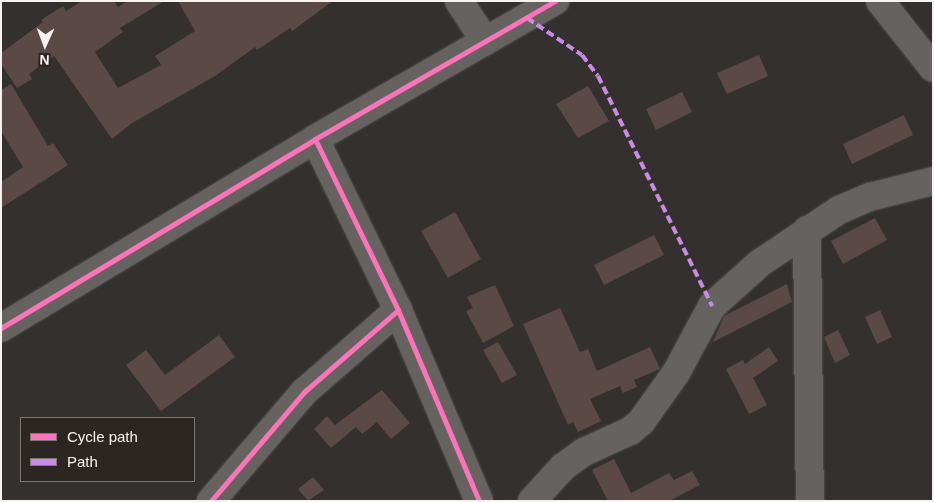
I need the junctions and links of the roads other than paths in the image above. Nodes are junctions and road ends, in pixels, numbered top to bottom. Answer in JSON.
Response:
{"nodes":[{"id":1,"x":459,"y":1,"type":"edge"},
{"id":2,"x":556,"y":1,"type":"edge"},
{"id":3,"x":880,"y":1,"type":"edge"},
{"id":4,"x":484,"y":41,"type":"junction"},
{"id":5,"x":933,"y":68,"type":"edge"},
{"id":6,"x":315,"y":139,"type":"junction"},
{"id":7,"x":933,"y":181,"type":"edge"},
{"id":8,"x":807,"y":230,"type":"junction"},
{"id":9,"x":398,"y":310,"type":"junction"},
{"id":10,"x":1,"y":328,"type":"edge"},
{"id":11,"x":211,"y":501,"type":"edge"},
{"id":12,"x":479,"y":501,"type":"edge"},
{"id":13,"x":532,"y":501,"type":"edge"},
{"id":14,"x":810,"y":501,"type":"edge"}],
"edges":[{"from":1,"to":4,"type":"street"},
{"from":2,"to":4,"type":"street"},
{"from":3,"to":5,"type":"street"},
{"from":4,"to":6,"type":"street"},
{"from":6,"to":9,"type":"street"},
{"from":6,"to":10,"type":"street"},
{"from":7,"to":8,"type":"street"},
{"from":8,"to":13,"type":"street"},
{"from":8,"to":14,"type":"street"},
{"from":9,"to":11,"type":"street"},
{"from":9,"to":12,"type":"street"}]}
